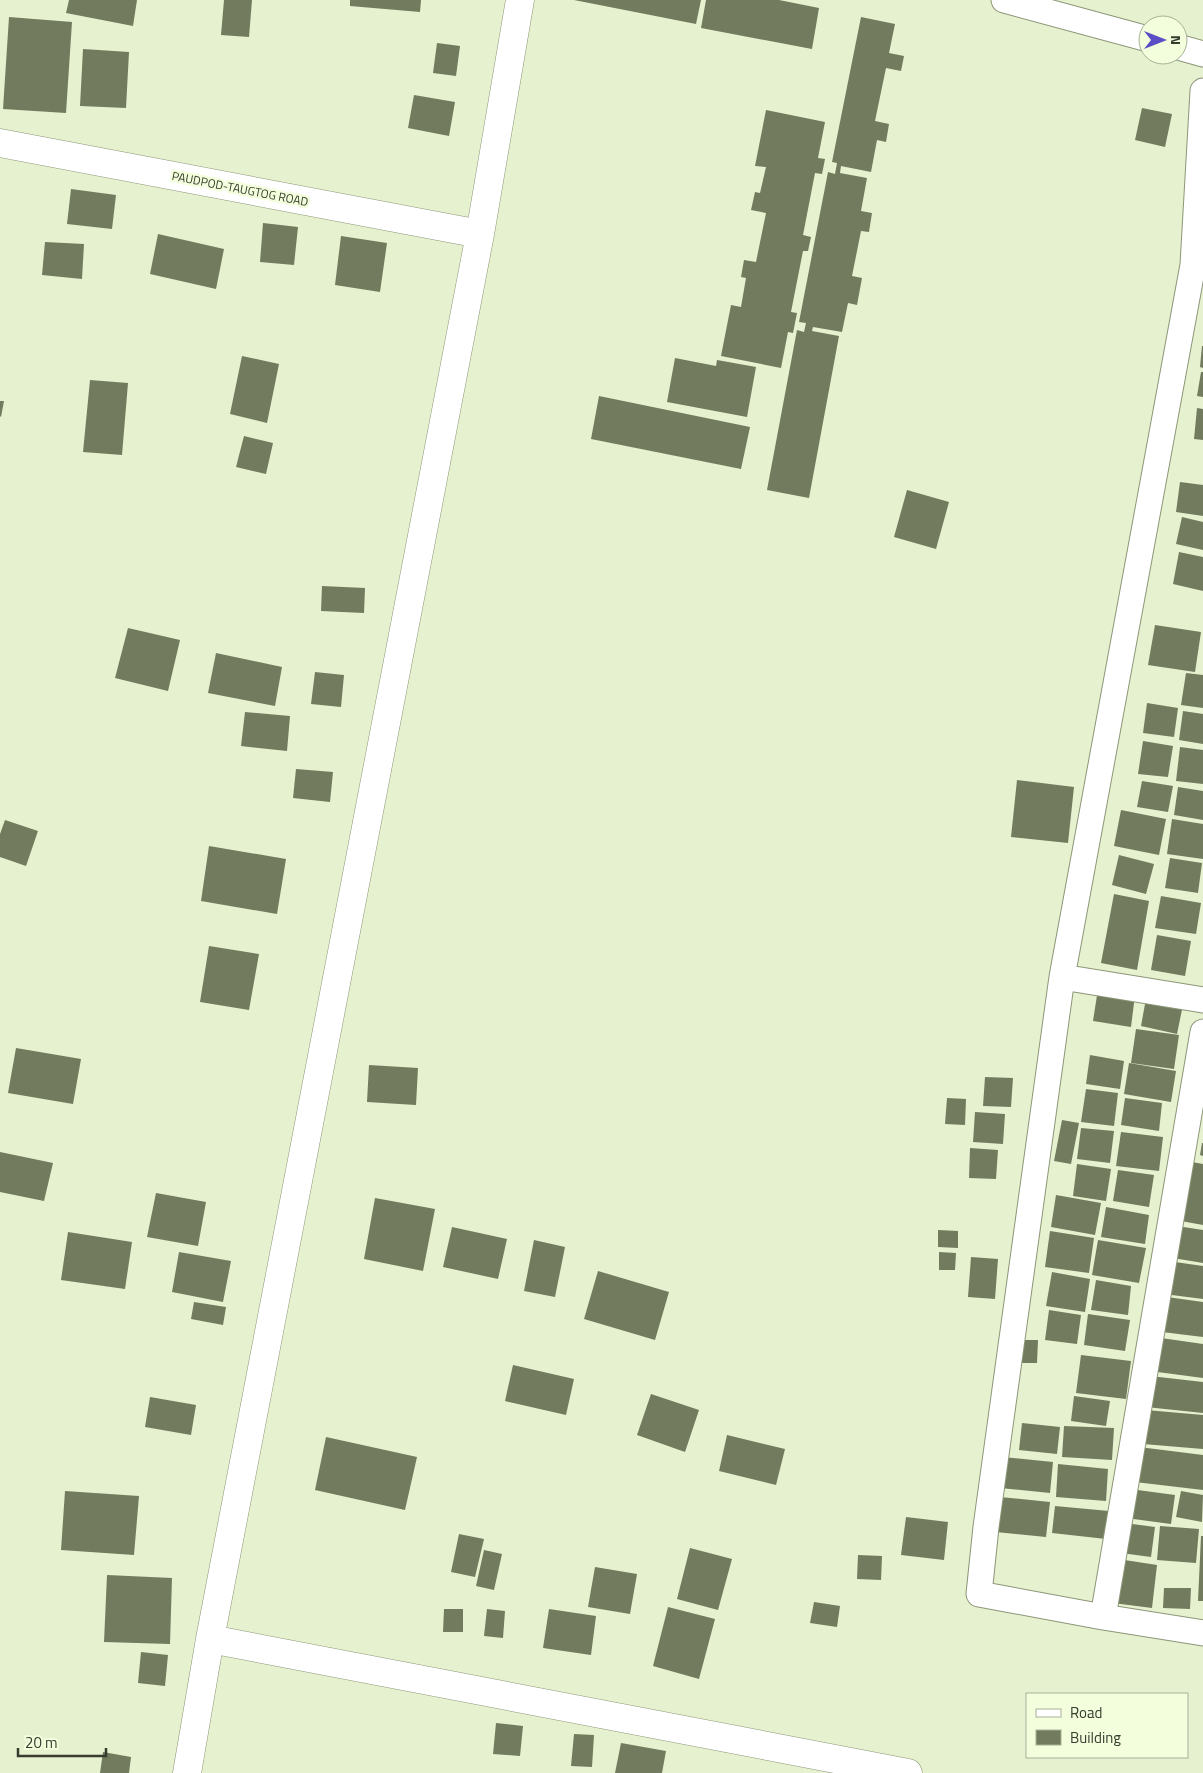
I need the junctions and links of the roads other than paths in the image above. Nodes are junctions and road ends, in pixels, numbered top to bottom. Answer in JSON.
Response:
{"nodes":[{"id":1,"x":520,"y":0,"type":"edge"},
{"id":2,"x":1004,"y":0,"type":"edge"},
{"id":3,"x":1138,"y":36,"type":"edge"},
{"id":4,"x":1188,"y":50,"type":"edge"},
{"id":5,"x":1203,"y":54,"type":"edge"},
{"id":6,"x":1203,"y":91,"type":"edge"},
{"id":7,"x":0,"y":143,"type":"edge"},
{"id":8,"x":480,"y":234,"type":"junction"},
{"id":9,"x":1198,"y":266,"type":"edge"},
{"id":10,"x":1062,"y":978,"type":"junction"},
{"id":11,"x":1203,"y":1000,"type":"edge"},
{"id":12,"x":1203,"y":1032,"type":"edge"},
{"id":13,"x":1103,"y":1617,"type":"junction"},
{"id":14,"x":1203,"y":1633,"type":"edge"},
{"id":15,"x":210,"y":1639,"type":"junction"},
{"id":16,"x":187,"y":1773,"type":"edge"},
{"id":17,"x":908,"y":1773,"type":"edge"}],
"edges":[{"from":1,"to":8,"type":"street"},
{"from":2,"to":3,"type":"street"},
{"from":4,"to":5,"type":"street"},
{"from":6,"to":9,"type":"street"},
{"from":7,"to":8,"type":"street","name":"PAUDPOD-TAUGTOG ROAD"},
{"from":8,"to":15,"type":"street"},
{"from":9,"to":10,"type":"street"},
{"from":10,"to":11,"type":"street"},
{"from":10,"to":13,"type":"street"},
{"from":12,"to":13,"type":"street"},
{"from":13,"to":14,"type":"street"},
{"from":15,"to":16,"type":"street"},
{"from":15,"to":17,"type":"street"}]}
